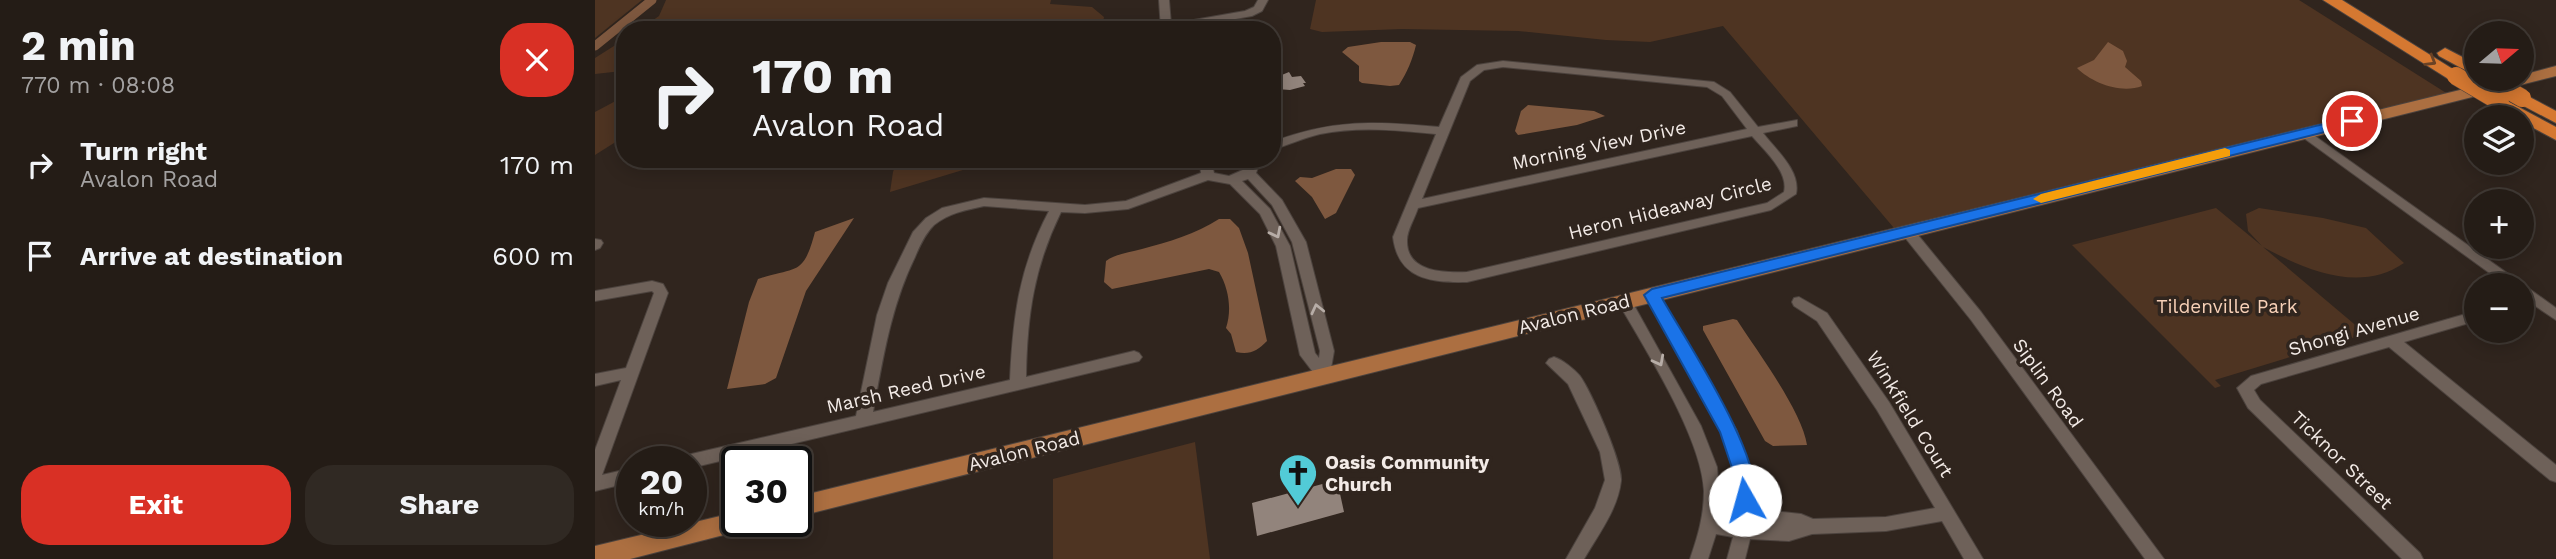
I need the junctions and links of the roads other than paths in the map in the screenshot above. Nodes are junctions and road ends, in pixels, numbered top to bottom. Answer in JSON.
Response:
{"nodes":[{"id":1,"x":1164,"y":0,"type":"edge"},
{"id":2,"x":1263,"y":0,"type":"edge"},
{"id":3,"x":2331,"y":0,"type":"edge"},
{"id":4,"x":2355,"y":0,"type":"edge"},
{"id":5,"x":1165,"y":21,"type":"edge"},
{"id":6,"x":1210,"y":21,"type":"edge"},
{"id":7,"x":2464,"y":64,"type":"edge"},
{"id":8,"x":2556,"y":71,"type":"edge"},
{"id":9,"x":2510,"y":91,"type":"edge"},
{"id":10,"x":2556,"y":118,"type":"edge"},
{"id":11,"x":1793,"y":123,"type":"dead end"},
{"id":12,"x":1444,"y":131,"type":"junction"},
{"id":13,"x":1755,"y":131,"type":"junction"},
{"id":14,"x":2305,"y":133,"type":"junction"},
{"id":15,"x":2556,"y":135,"type":"edge"},
{"id":16,"x":1281,"y":142,"type":"edge"},
{"id":17,"x":1207,"y":168,"type":"edge"},
{"id":18,"x":1249,"y":168,"type":"edge"},
{"id":19,"x":1253,"y":168,"type":"edge"},
{"id":20,"x":1208,"y":175,"type":"junction"},
{"id":21,"x":1234,"y":180,"type":"junction"},
{"id":22,"x":1413,"y":205,"type":"junction"},
{"id":23,"x":1056,"y":207,"type":"junction"},
{"id":24,"x":1908,"y":232,"type":"junction"},
{"id":25,"x":1307,"y":265,"type":"junction"},
{"id":26,"x":1289,"y":270,"type":"junction"},
{"id":27,"x":2498,"y":273,"type":"edge"},
{"id":28,"x":1652,"y":295,"type":"junction"},
{"id":29,"x":595,"y":296,"type":"edge"},
{"id":30,"x":1625,"y":302,"type":"junction"},
{"id":31,"x":1799,"y":302,"type":"dead end"},
{"id":32,"x":2534,"y":304,"type":"edge"},
{"id":33,"x":2556,"y":315,"type":"edge"},
{"id":34,"x":2464,"y":319,"type":"edge"},
{"id":35,"x":2391,"y":340,"type":"junction"},
{"id":36,"x":1134,"y":357,"type":"dead end"},
{"id":37,"x":1554,"y":363,"type":"dead end"},
{"id":38,"x":632,"y":372,"type":"junction"},
{"id":39,"x":1324,"y":376,"type":"junction"},
{"id":40,"x":595,"y":380,"type":"edge"},
{"id":41,"x":1018,"y":384,"type":"junction"},
{"id":42,"x":2245,"y":388,"type":"joint"},
{"id":43,"x":863,"y":421,"type":"junction"},
{"id":44,"x":707,"y":457,"type":"edge"},
{"id":45,"x":595,"y":472,"type":"edge"},
{"id":46,"x":2556,"y":475,"type":"edge"},
{"id":47,"x":616,"y":479,"type":"edge"},
{"id":48,"x":595,"y":484,"type":"edge"},
{"id":49,"x":812,"y":503,"type":"edge"},
{"id":50,"x":1946,"y":513,"type":"junction"},
{"id":51,"x":1711,"y":517,"type":"junction"},
{"id":52,"x":1743,"y":523,"type":"junction"},
{"id":53,"x":721,"y":526,"type":"edge"},
{"id":54,"x":595,"y":557,"type":"edge"},
{"id":55,"x":1575,"y":559,"type":"edge"},
{"id":56,"x":1699,"y":559,"type":"edge"},
{"id":57,"x":1735,"y":559,"type":"edge"},
{"id":58,"x":1973,"y":559,"type":"edge"},
{"id":59,"x":2155,"y":559,"type":"edge"},
{"id":60,"x":2414,"y":559,"type":"edge"}],
"edges":[{"from":1,"to":5,"type":"street"},
{"from":2,"to":6,"type":"street"},
{"from":3,"to":15,"type":"highway","one_way":true,"bridge":true},
{"from":4,"to":7,"type":"highway"},
{"from":8,"to":14,"type":"main road","name":"Avalon Road"},
{"from":9,"to":10,"type":"highway","bridge":true},
{"from":11,"to":13,"type":"street","name":"Morning View Drive"},
{"from":12,"to":13,"type":"street","name":"Heron Hideaway Circle"},
{"from":12,"to":16,"type":"street"},
{"from":12,"to":22,"type":"street","name":"Heron Hideaway Circle"},
{"from":13,"to":22,"type":"street","name":"Morning View Drive"},
{"from":13,"to":22,"type":"street","name":"Heron Hideaway Circle"},
{"from":14,"to":24,"type":"main road","name":"Avalon Road"},
{"from":14,"to":27,"type":"street"},
{"from":17,"to":20,"type":"street"},
{"from":18,"to":21,"type":"street"},
{"from":19,"to":25,"type":"street"},
{"from":20,"to":21,"type":"street"},
{"from":20,"to":23,"type":"street"},
{"from":21,"to":26,"type":"street","one_way":true},
{"from":23,"to":41,"type":"street"},
{"from":23,"to":43,"type":"street"},
{"from":24,"to":28,"type":"main road","name":"Avalon Road"},
{"from":24,"to":59,"type":"street","name":"Siplin Road"},
{"from":25,"to":26,"type":"street"},
{"from":39,"to":25,"type":"street","one_way":true},
{"from":26,"to":39,"type":"street"},
{"from":28,"to":30,"type":"main road","name":"Avalon Road"},
{"from":28,"to":52,"type":"street"},
{"from":29,"to":38,"type":"street"},
{"from":30,"to":39,"type":"main road","name":"Avalon Road"},
{"from":30,"to":51,"type":"street","one_way":true},
{"from":31,"to":50,"type":"street","name":"Winkfield Court"},
{"from":32,"to":33,"type":"street"},
{"from":34,"to":35,"type":"street","name":"Shongi Avenue"},
{"from":35,"to":42,"type":"street","name":"Shongi Avenue"},
{"from":35,"to":46,"type":"street"},
{"from":36,"to":41,"type":"street","name":"Marsh Reed Drive"},
{"from":37,"to":55,"type":"street"},
{"from":38,"to":40,"type":"street"},
{"from":38,"to":45,"type":"street"},
{"from":39,"to":49,"type":"main road","name":"Avalon Road"},
{"from":41,"to":43,"type":"street","name":"Marsh Reed Drive"},
{"from":42,"to":60,"type":"street","name":"Ticknor Street"},
{"from":43,"to":44,"type":"street","name":"Marsh Reed Drive"},
{"from":47,"to":48,"type":"street"},
{"from":50,"to":52,"type":"street"},
{"from":50,"to":58,"type":"street","name":"Winkfield Court"},
{"from":51,"to":52,"type":"street"},
{"from":51,"to":56,"type":"street"},
{"from":52,"to":57,"type":"street"},
{"from":53,"to":54,"type":"main road"}]}
